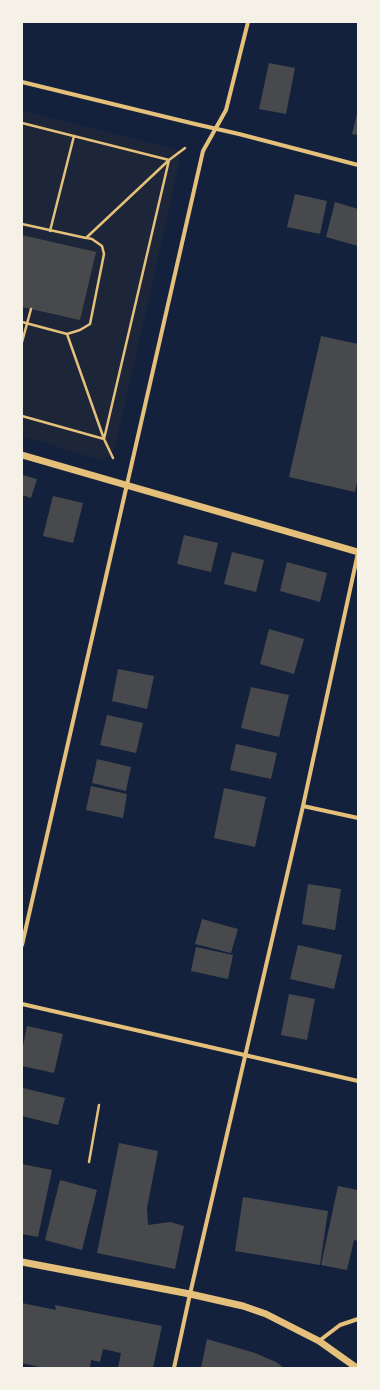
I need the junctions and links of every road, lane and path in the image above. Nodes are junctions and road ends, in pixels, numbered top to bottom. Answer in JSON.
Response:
{"nodes":[{"id":1,"x":248,"y":22,"type":"edge"},
{"id":2,"x":22,"y":82,"type":"edge"},
{"id":3,"x":22,"y":123,"type":"edge"},
{"id":4,"x":216,"y":129,"type":"junction"},
{"id":5,"x":74,"y":136,"type":"junction"},
{"id":6,"x":185,"y":148,"type":"dead end"},
{"id":7,"x":169,"y":160,"type":"junction"},
{"id":8,"x":358,"y":164,"type":"edge"},
{"id":9,"x":22,"y":224,"type":"edge"},
{"id":10,"x":50,"y":231,"type":"junction"},
{"id":11,"x":86,"y":238,"type":"junction"},
{"id":12,"x":32,"y":309,"type":"dead end"},
{"id":13,"x":22,"y":322,"type":"edge"},
{"id":14,"x":27,"y":323,"type":"junction"},
{"id":15,"x":67,"y":334,"type":"junction"},
{"id":16,"x":22,"y":342,"type":"edge"},
{"id":17,"x":22,"y":416,"type":"edge"},
{"id":18,"x":104,"y":440,"type":"junction"},
{"id":19,"x":22,"y":455,"type":"edge"},
{"id":20,"x":113,"y":458,"type":"dead end"},
{"id":21,"x":127,"y":485,"type":"junction"},
{"id":22,"x":358,"y":553,"type":"edge"},
{"id":23,"x":303,"y":806,"type":"junction"},
{"id":24,"x":358,"y":818,"type":"edge"},
{"id":25,"x":22,"y":945,"type":"edge"},
{"id":26,"x":22,"y":1004,"type":"edge"},
{"id":27,"x":245,"y":1055,"type":"junction"},
{"id":28,"x":358,"y":1081,"type":"edge"},
{"id":29,"x":99,"y":1105,"type":"dead end"},
{"id":30,"x":89,"y":1162,"type":"dead end"},
{"id":31,"x":22,"y":1262,"type":"edge"},
{"id":32,"x":190,"y":1294,"type":"junction"},
{"id":33,"x":358,"y":1319,"type":"edge"},
{"id":34,"x":319,"y":1341,"type":"junction"},
{"id":35,"x":174,"y":1368,"type":"edge"},
{"id":36,"x":357,"y":1368,"type":"edge"}],
"edges":[{"from":1,"to":4,"type":"street"},
{"from":2,"to":4,"type":"street"},
{"from":3,"to":5,"type":"path"},
{"from":4,"to":8,"type":"street"},
{"from":4,"to":21,"type":"street"},
{"from":5,"to":7,"type":"path"},
{"from":5,"to":10,"type":"path"},
{"from":6,"to":7,"type":"path"},
{"from":7,"to":11,"type":"path"},
{"from":7,"to":18,"type":"path"},
{"from":9,"to":10,"type":"path"},
{"from":10,"to":11,"type":"path"},
{"from":11,"to":15,"type":"path"},
{"from":12,"to":14,"type":"path"},
{"from":13,"to":14,"type":"path"},
{"from":14,"to":15,"type":"path"},
{"from":14,"to":16,"type":"path"},
{"from":15,"to":18,"type":"path"},
{"from":17,"to":18,"type":"path"},
{"from":18,"to":20,"type":"path"},
{"from":19,"to":21,"type":"street"},
{"from":21,"to":22,"type":"street"},
{"from":21,"to":25,"type":"street"},
{"from":22,"to":23,"type":"street"},
{"from":23,"to":24,"type":"street"},
{"from":23,"to":27,"type":"street"},
{"from":26,"to":27,"type":"street"},
{"from":27,"to":28,"type":"street"},
{"from":27,"to":32,"type":"street"},
{"from":29,"to":30,"type":"path"},
{"from":31,"to":32,"type":"street"},
{"from":32,"to":34,"type":"street"},
{"from":32,"to":35,"type":"street"},
{"from":33,"to":34,"type":"street"},
{"from":34,"to":36,"type":"street"}]}
